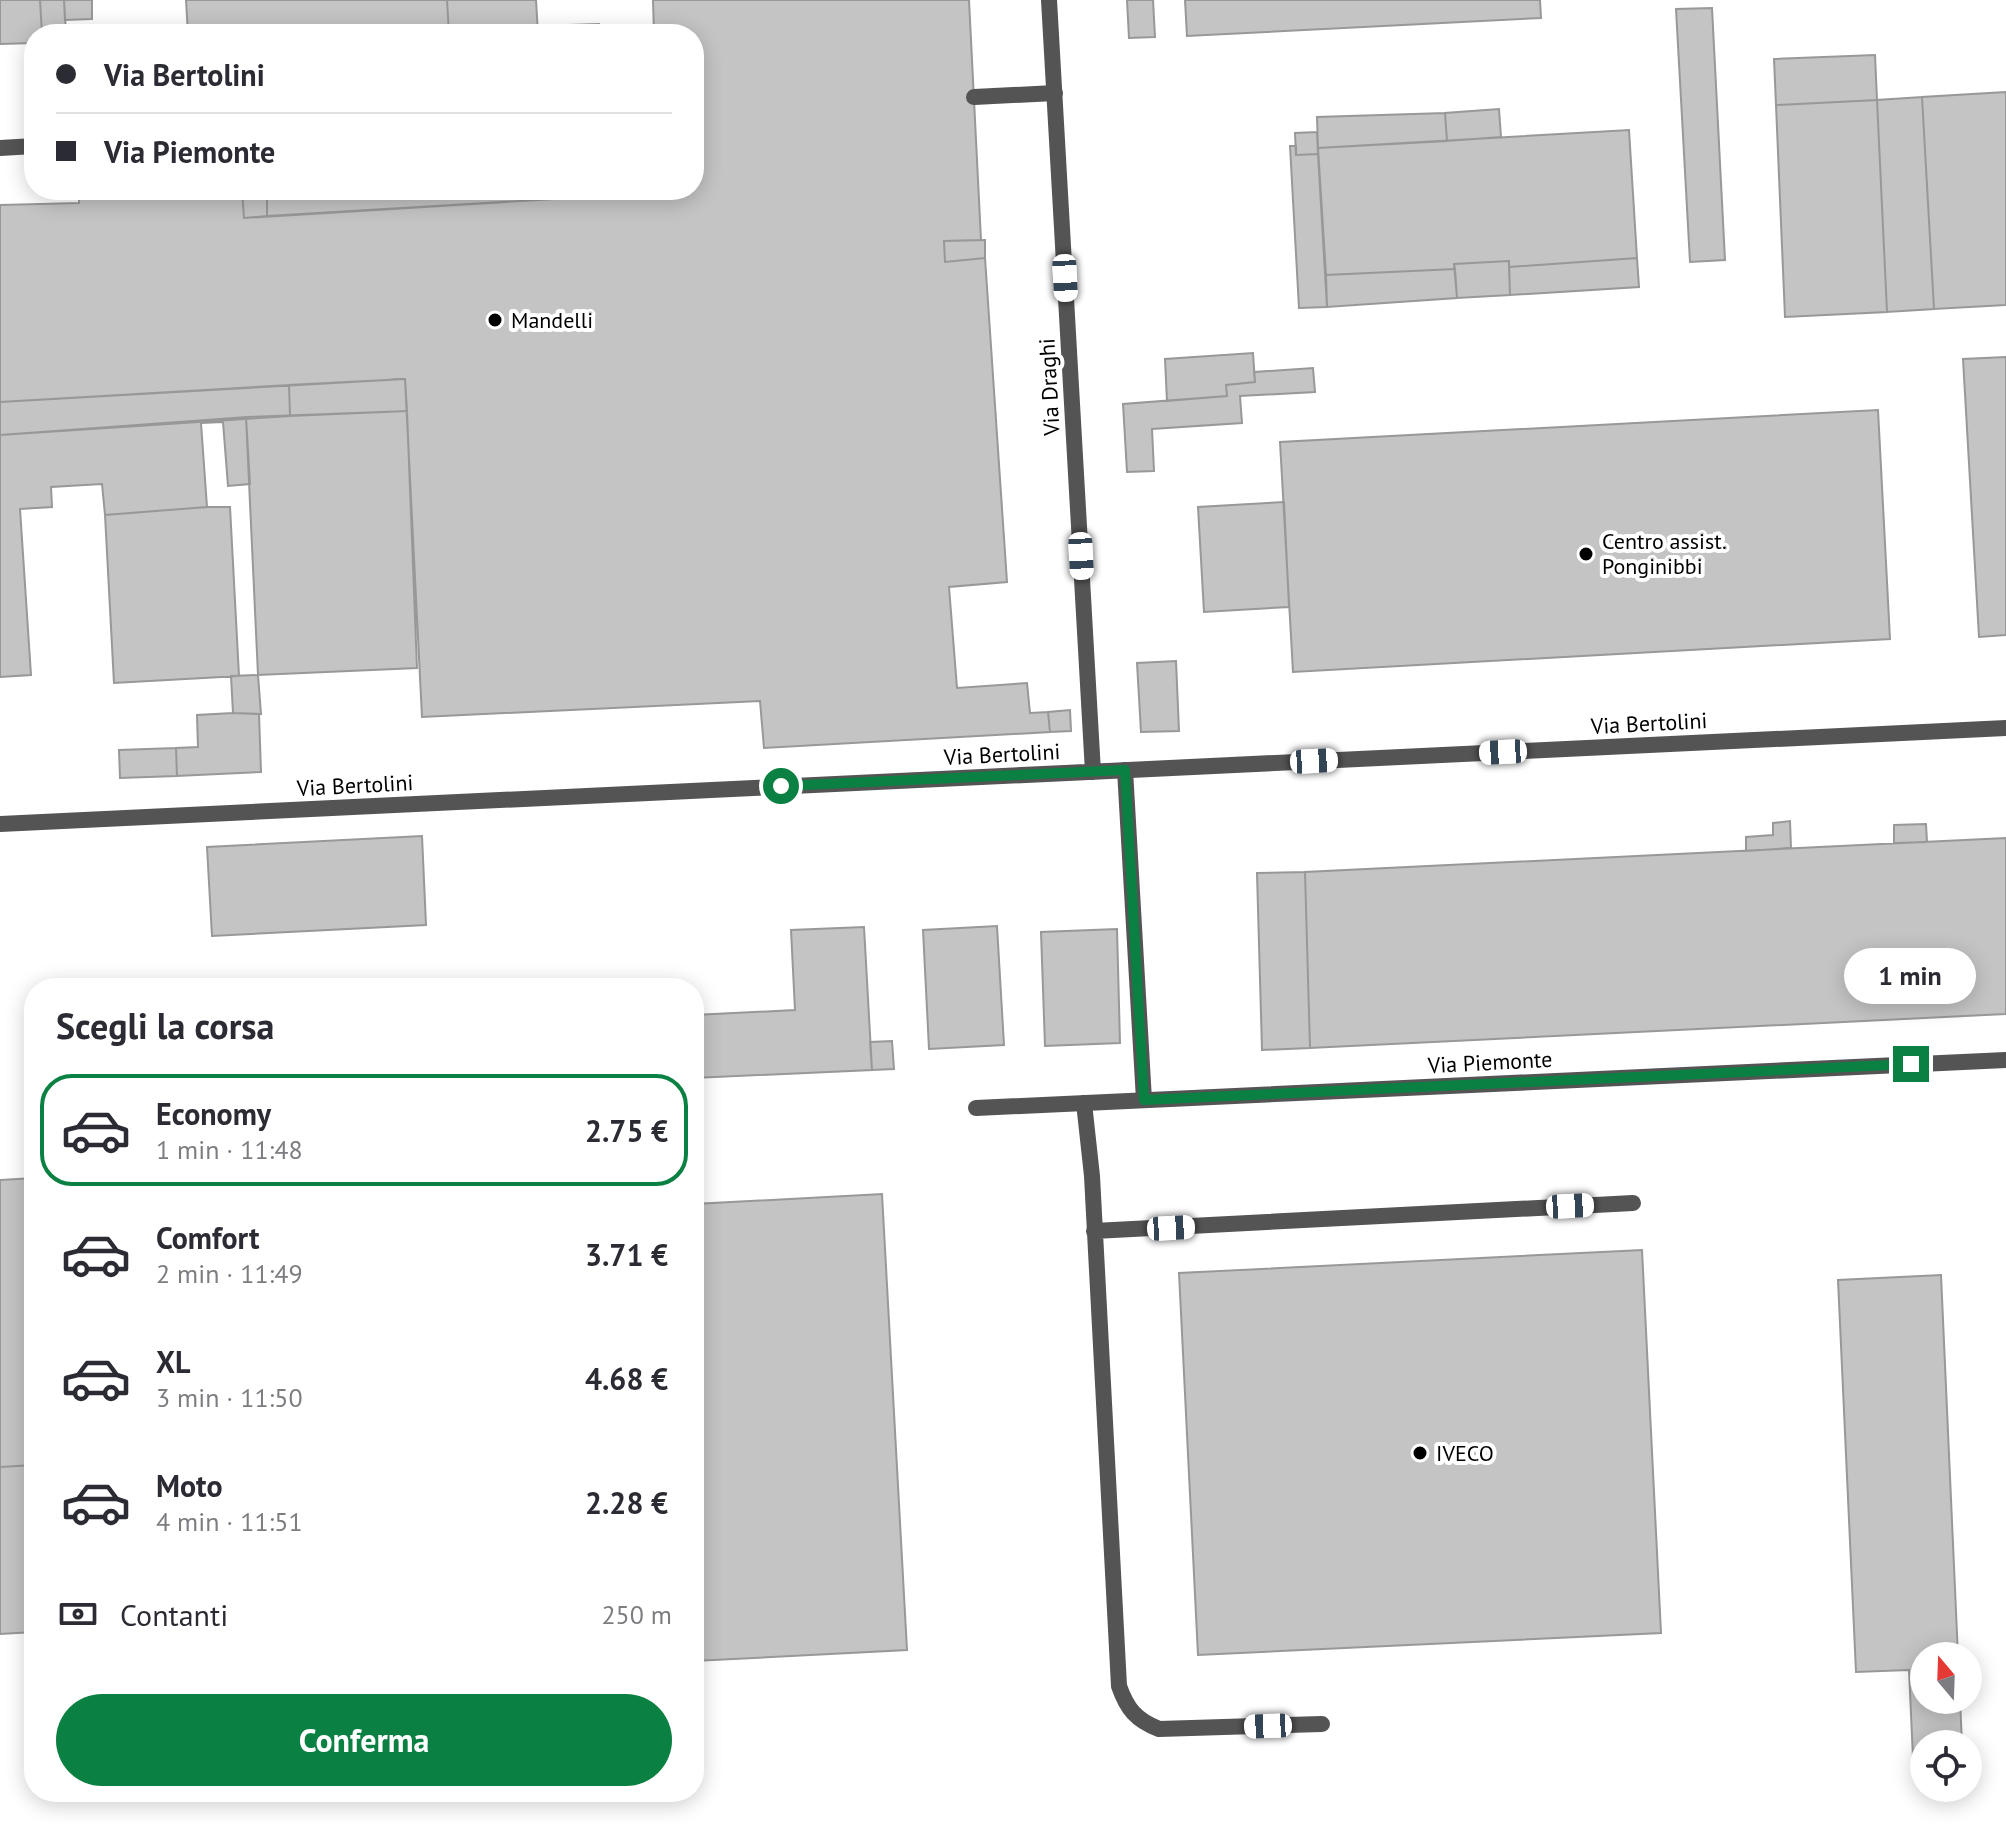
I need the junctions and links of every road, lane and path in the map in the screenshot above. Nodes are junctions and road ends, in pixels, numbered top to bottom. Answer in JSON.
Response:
{"nodes":[{"id":1,"x":1049,"y":0,"type":"edge"},
{"id":2,"x":1055,"y":93,"type":"junction"},
{"id":3,"x":974,"y":97,"type":"dead end"},
{"id":4,"x":24,"y":147,"type":"edge"},
{"id":5,"x":0,"y":148,"type":"edge"},
{"id":6,"x":2006,"y":728,"type":"edge"},
{"id":7,"x":1125,"y":770,"type":"junction"},
{"id":8,"x":1093,"y":772,"type":"junction"},
{"id":9,"x":0,"y":824,"type":"edge"},
{"id":10,"x":2006,"y":1060,"type":"edge"},
{"id":11,"x":1144,"y":1100,"type":"junction"},
{"id":12,"x":1084,"y":1103,"type":"junction"},
{"id":13,"x":976,"y":1108,"type":"dead end"},
{"id":14,"x":1633,"y":1203,"type":"dead end"},
{"id":15,"x":1094,"y":1231,"type":"junction"},
{"id":16,"x":1322,"y":1724,"type":"dead end"}],
"edges":[{"from":1,"to":2,"type":"street","name":"Via Draghi"},
{"from":2,"to":3,"type":"street"},
{"from":2,"to":8,"type":"street","name":"Via Draghi"},
{"from":4,"to":5,"type":"street"},
{"from":6,"to":7,"type":"street","name":"Via Bertolini"},
{"from":7,"to":8,"type":"street","name":"Via Bertolini"},
{"from":7,"to":11,"type":"street"},
{"from":8,"to":9,"type":"street","name":"Via Bertolini"},
{"from":10,"to":11,"type":"street","name":"Via Piemonte"},
{"from":11,"to":12,"type":"street","name":"Via Piemonte"},
{"from":12,"to":13,"type":"street","name":"Via Piemonte"},
{"from":12,"to":15,"type":"street"},
{"from":14,"to":15,"type":"street"},
{"from":15,"to":16,"type":"street"}]}
